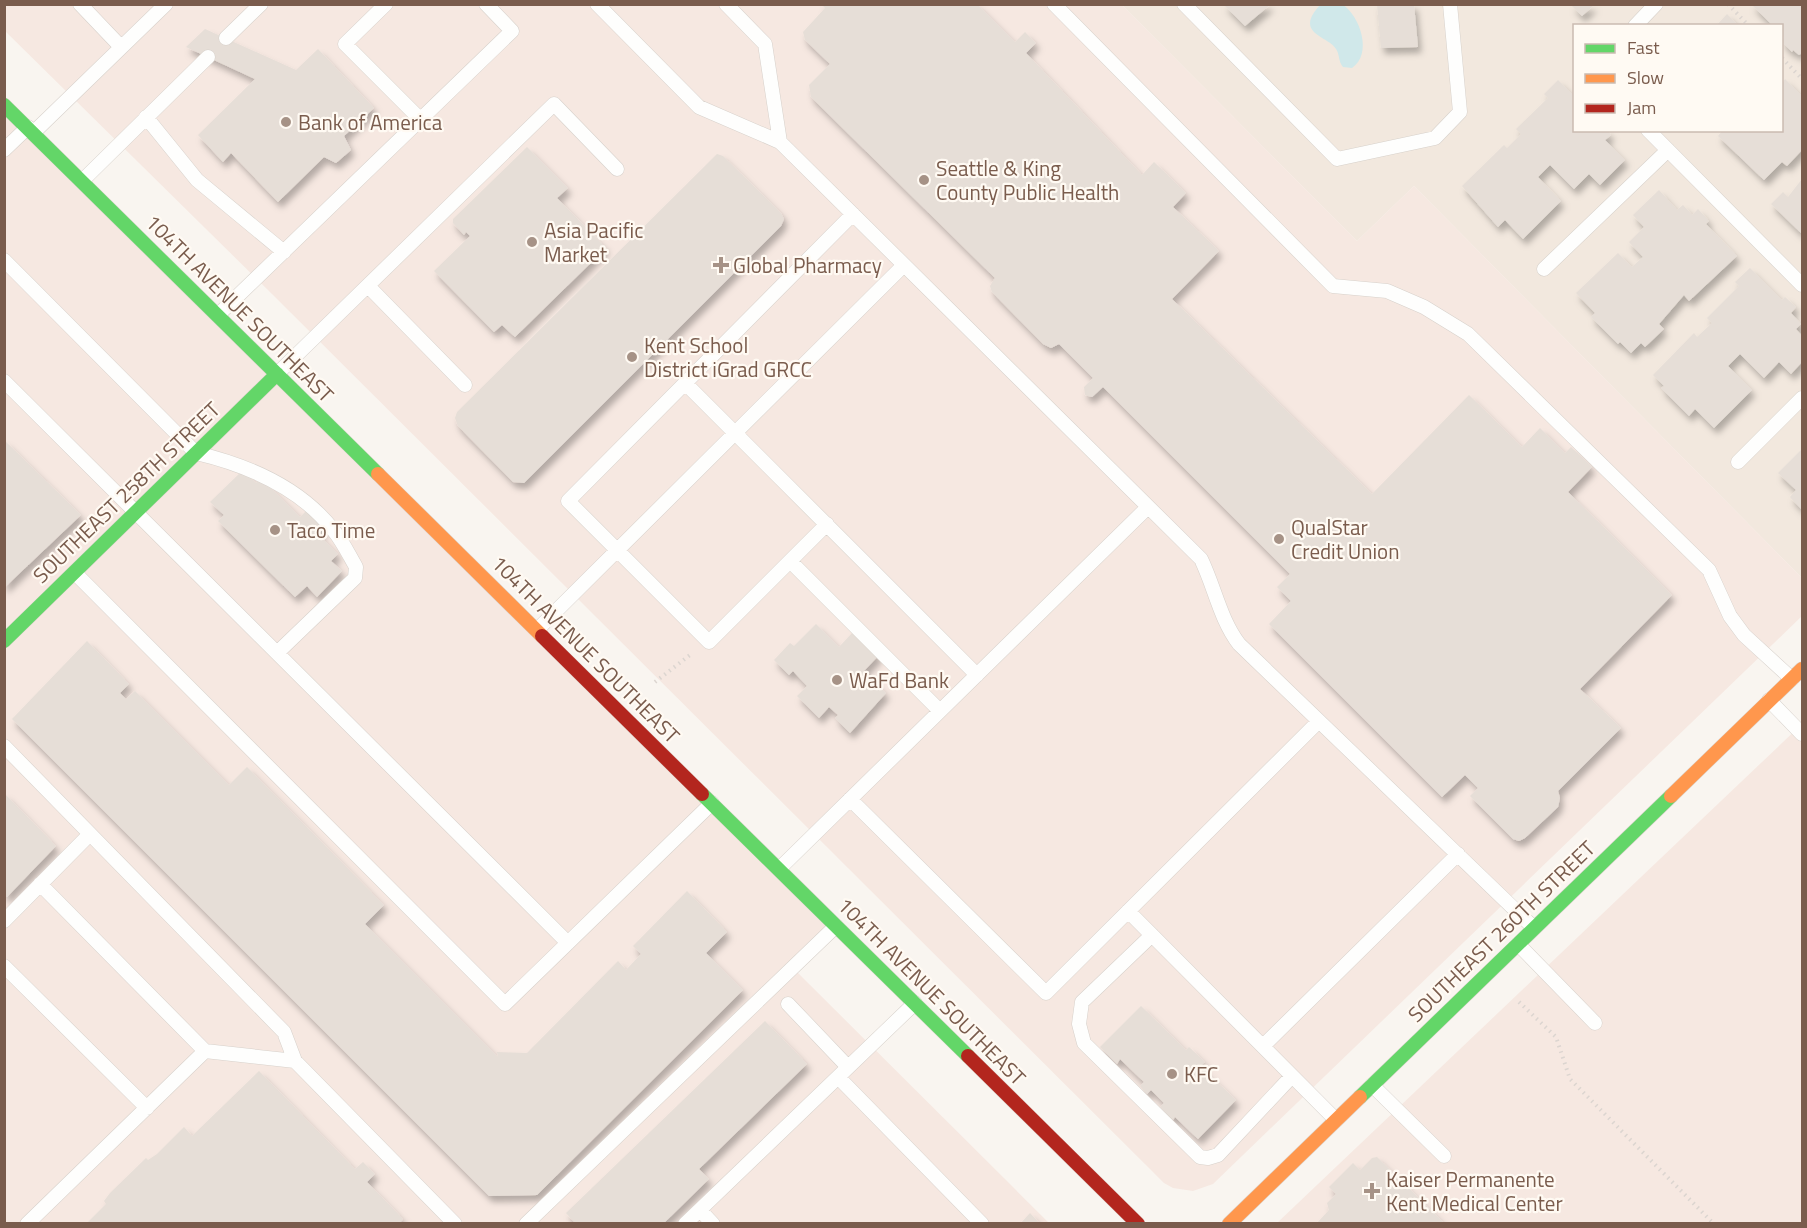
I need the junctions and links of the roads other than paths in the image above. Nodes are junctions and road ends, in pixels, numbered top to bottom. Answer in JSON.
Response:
{"nodes":[{"id":1,"x":80,"y":4,"type":"edge"},
{"id":2,"x":166,"y":4,"type":"edge"},
{"id":3,"x":261,"y":4,"type":"edge"},
{"id":4,"x":386,"y":4,"type":"edge"},
{"id":5,"x":486,"y":4,"type":"edge"},
{"id":6,"x":597,"y":4,"type":"edge"},
{"id":7,"x":726,"y":4,"type":"edge"},
{"id":8,"x":1054,"y":4,"type":"edge"},
{"id":9,"x":1184,"y":4,"type":"edge"},
{"id":10,"x":1450,"y":4,"type":"edge"},
{"id":11,"x":1656,"y":4,"type":"edge"},
{"id":12,"x":1637,"y":24,"type":"edge"},
{"id":13,"x":226,"y":38,"type":"dead end"},
{"id":14,"x":122,"y":47,"type":"junction"},
{"id":15,"x":208,"y":57,"type":"dead end"},
{"id":16,"x":4,"y":105,"type":"edge"},
{"id":17,"x":146,"y":117,"type":"junction"},
{"id":18,"x":421,"y":120,"type":"junction"},
{"id":19,"x":30,"y":130,"type":"junction"},
{"id":20,"x":1650,"y":132,"type":"edge"},
{"id":21,"x":780,"y":142,"type":"junction"},
{"id":22,"x":4,"y":150,"type":"edge"},
{"id":23,"x":1668,"y":150,"type":"junction"},
{"id":24,"x":617,"y":169,"type":"dead end"},
{"id":25,"x":82,"y":181,"type":"junction"},
{"id":26,"x":853,"y":214,"type":"junction"},
{"id":27,"x":284,"y":252,"type":"junction"},
{"id":28,"x":4,"y":260,"type":"edge"},
{"id":29,"x":904,"y":265,"type":"junction"},
{"id":30,"x":1544,"y":269,"type":"dead end"},
{"id":31,"x":1803,"y":285,"type":"edge"},
{"id":32,"x":368,"y":286,"type":"junction"},
{"id":33,"x":218,"y":315,"type":"junction"},
{"id":34,"x":277,"y":374,"type":"junction"},
{"id":35,"x":4,"y":381,"type":"edge"},
{"id":36,"x":686,"y":383,"type":"junction"},
{"id":37,"x":465,"y":385,"type":"dead end"},
{"id":38,"x":1803,"y":398,"type":"edge"},
{"id":39,"x":735,"y":432,"type":"junction"},
{"id":40,"x":196,"y":453,"type":"junction"},
{"id":41,"x":1738,"y":462,"type":"dead end"},
{"id":42,"x":1148,"y":507,"type":"junction"},
{"id":43,"x":136,"y":511,"type":"junction"},
{"id":44,"x":826,"y":524,"type":"junction"},
{"id":45,"x":617,"y":550,"type":"junction"},
{"id":46,"x":790,"y":561,"type":"junction"},
{"id":47,"x":75,"y":573,"type":"junction"},
{"id":48,"x":537,"y":630,"type":"junction"},
{"id":49,"x":4,"y":641,"type":"edge"},
{"id":50,"x":277,"y":653,"type":"junction"},
{"id":51,"x":1803,"y":669,"type":"edge"},
{"id":52,"x":977,"y":675,"type":"junction"},
{"id":53,"x":1792,"y":679,"type":"junction"},
{"id":54,"x":1769,"y":700,"type":"junction"},
{"id":55,"x":940,"y":711,"type":"junction"},
{"id":56,"x":1319,"y":721,"type":"junction"},
{"id":57,"x":1803,"y":734,"type":"edge"},
{"id":58,"x":4,"y":746,"type":"edge"},
{"id":59,"x":850,"y":799,"type":"junction"},
{"id":60,"x":712,"y":803,"type":"junction"},
{"id":61,"x":90,"y":834,"type":"junction"},
{"id":62,"x":1458,"y":854,"type":"junction"},
{"id":63,"x":779,"y":869,"type":"junction"},
{"id":64,"x":40,"y":884,"type":"junction"},
{"id":65,"x":1128,"y":911,"type":"junction"},
{"id":66,"x":4,"y":921,"type":"edge"},
{"id":67,"x":836,"y":926,"type":"junction"},
{"id":68,"x":1534,"y":928,"type":"junction"},
{"id":69,"x":1152,"y":935,"type":"junction"},
{"id":70,"x":568,"y":943,"type":"junction"},
{"id":71,"x":1518,"y":944,"type":"junction"},
{"id":72,"x":4,"y":966,"type":"edge"},
{"id":73,"x":915,"y":1003,"type":"junction"},
{"id":74,"x":788,"y":1004,"type":"dead end"},
{"id":75,"x":1595,"y":1023,"type":"dead end"},
{"id":76,"x":1263,"y":1046,"type":"junction"},
{"id":77,"x":205,"y":1051,"type":"junction"},
{"id":78,"x":296,"y":1061,"type":"junction"},
{"id":79,"x":848,"y":1067,"type":"junction"},
{"id":80,"x":1292,"y":1076,"type":"junction"},
{"id":81,"x":838,"y":1077,"type":"junction"},
{"id":82,"x":1372,"y":1085,"type":"junction"},
{"id":83,"x":147,"y":1108,"type":"junction"},
{"id":84,"x":1336,"y":1119,"type":"junction"},
{"id":85,"x":1444,"y":1156,"type":"dead end"},
{"id":86,"x":700,"y":1210,"type":"junction"},
{"id":87,"x":27,"y":1224,"type":"edge"},
{"id":88,"x":455,"y":1224,"type":"edge"},
{"id":89,"x":526,"y":1224,"type":"edge"},
{"id":90,"x":685,"y":1224,"type":"edge"},
{"id":91,"x":713,"y":1224,"type":"edge"},
{"id":92,"x":982,"y":1224,"type":"edge"},
{"id":93,"x":1138,"y":1224,"type":"edge"},
{"id":94,"x":1229,"y":1224,"type":"edge"}],
"edges":[{"from":1,"to":14,"type":"lane"},
{"from":2,"to":14,"type":"lane"},
{"from":3,"to":13,"type":"lane"},
{"from":4,"to":18,"type":"lane"},
{"from":5,"to":18,"type":"lane"},
{"from":6,"to":21,"type":"lane"},
{"from":7,"to":21,"type":"lane"},
{"from":8,"to":53,"type":"lane"},
{"from":9,"to":10,"type":"lane"},
{"from":11,"to":12,"type":"lane"},
{"from":14,"to":19,"type":"lane"},
{"from":15,"to":17,"type":"lane"},
{"from":16,"to":19,"type":"street","name":"104TH AVENUE SOUTHEAST"},
{"from":17,"to":25,"type":"lane"},
{"from":17,"to":27,"type":"lane"},
{"from":18,"to":27,"type":"lane"},
{"from":19,"to":22,"type":"lane"},
{"from":19,"to":25,"type":"street","name":"104TH AVENUE SOUTHEAST"},
{"from":20,"to":23,"type":"lane"},
{"from":21,"to":26,"type":"lane"},
{"from":23,"to":30,"type":"lane"},
{"from":23,"to":31,"type":"lane"},
{"from":24,"to":32,"type":"lane"},
{"from":25,"to":33,"type":"street","name":"104TH AVENUE SOUTHEAST"},
{"from":26,"to":29,"type":"lane"},
{"from":26,"to":36,"type":"lane"},
{"from":27,"to":33,"type":"lane"},
{"from":28,"to":40,"type":"lane"},
{"from":29,"to":39,"type":"lane"},
{"from":29,"to":42,"type":"lane"},
{"from":32,"to":34,"type":"lane"},
{"from":32,"to":37,"type":"lane"},
{"from":33,"to":34,"type":"street","name":"104TH AVENUE SOUTHEAST"},
{"from":34,"to":40,"type":"street","name":"SOUTHEAST 258TH STREET"},
{"from":34,"to":48,"type":"street","name":"104TH AVENUE SOUTHEAST"},
{"from":35,"to":43,"type":"lane"},
{"from":36,"to":39,"type":"lane"},
{"from":36,"to":45,"type":"lane"},
{"from":38,"to":41,"type":"lane"},
{"from":39,"to":44,"type":"lane"},
{"from":39,"to":45,"type":"lane"},
{"from":40,"to":43,"type":"street","name":"SOUTHEAST 258TH STREET"},
{"from":40,"to":50,"type":"lane"},
{"from":42,"to":52,"type":"lane"},
{"from":42,"to":56,"type":"lane"},
{"from":43,"to":47,"type":"street","name":"SOUTHEAST 258TH STREET"},
{"from":43,"to":50,"type":"lane"},
{"from":44,"to":46,"type":"lane"},
{"from":44,"to":52,"type":"lane"},
{"from":45,"to":46,"type":"lane"},
{"from":45,"to":48,"type":"lane"},
{"from":46,"to":55,"type":"lane"},
{"from":47,"to":49,"type":"street","name":"SOUTHEAST 258TH STREET"},
{"from":47,"to":70,"type":"lane"},
{"from":48,"to":60,"type":"street","name":"104TH AVENUE SOUTHEAST"},
{"from":50,"to":70,"type":"lane"},
{"from":51,"to":53,"type":"street","name":"SOUTHEAST 260TH STREET"},
{"from":52,"to":55,"type":"lane"},
{"from":53,"to":54,"type":"street","name":"SOUTHEAST 260TH STREET"},
{"from":54,"to":57,"type":"lane"},
{"from":54,"to":68,"type":"street","name":"SOUTHEAST 260TH STREET"},
{"from":55,"to":59,"type":"lane"},
{"from":56,"to":62,"type":"lane"},
{"from":56,"to":65,"type":"lane"},
{"from":58,"to":61,"type":"lane"},
{"from":59,"to":63,"type":"lane"},
{"from":59,"to":65,"type":"lane"},
{"from":60,"to":63,"type":"street","name":"104TH AVENUE SOUTHEAST"},
{"from":60,"to":70,"type":"lane"},
{"from":61,"to":64,"type":"lane"},
{"from":61,"to":78,"type":"lane"},
{"from":62,"to":68,"type":"lane"},
{"from":62,"to":76,"type":"lane"},
{"from":63,"to":67,"type":"street","name":"104TH AVENUE SOUTHEAST"},
{"from":64,"to":66,"type":"lane"},
{"from":64,"to":77,"type":"lane"},
{"from":65,"to":69,"type":"lane"},
{"from":67,"to":73,"type":"street","name":"104TH AVENUE SOUTHEAST"},
{"from":67,"to":89,"type":"lane"},
{"from":68,"to":71,"type":"street","name":"SOUTHEAST 260TH STREET"},
{"from":69,"to":76,"type":"lane"},
{"from":69,"to":80,"type":"lane"},
{"from":71,"to":75,"type":"lane"},
{"from":71,"to":82,"type":"street","name":"SOUTHEAST 260TH STREET"},
{"from":72,"to":83,"type":"lane"},
{"from":73,"to":79,"type":"lane"},
{"from":73,"to":93,"type":"street","name":"104TH AVENUE SOUTHEAST"},
{"from":74,"to":79,"type":"lane"},
{"from":76,"to":80,"type":"lane"},
{"from":77,"to":78,"type":"lane"},
{"from":77,"to":83,"type":"lane"},
{"from":78,"to":88,"type":"lane"},
{"from":79,"to":81,"type":"lane"},
{"from":80,"to":84,"type":"lane"},
{"from":81,"to":86,"type":"lane"},
{"from":81,"to":92,"type":"lane"},
{"from":82,"to":84,"type":"street","name":"SOUTHEAST 260TH STREET"},
{"from":82,"to":85,"type":"lane"},
{"from":83,"to":87,"type":"lane"},
{"from":84,"to":94,"type":"street","name":"SOUTHEAST 260TH STREET"},
{"from":86,"to":90,"type":"lane"},
{"from":86,"to":91,"type":"lane"}]}
